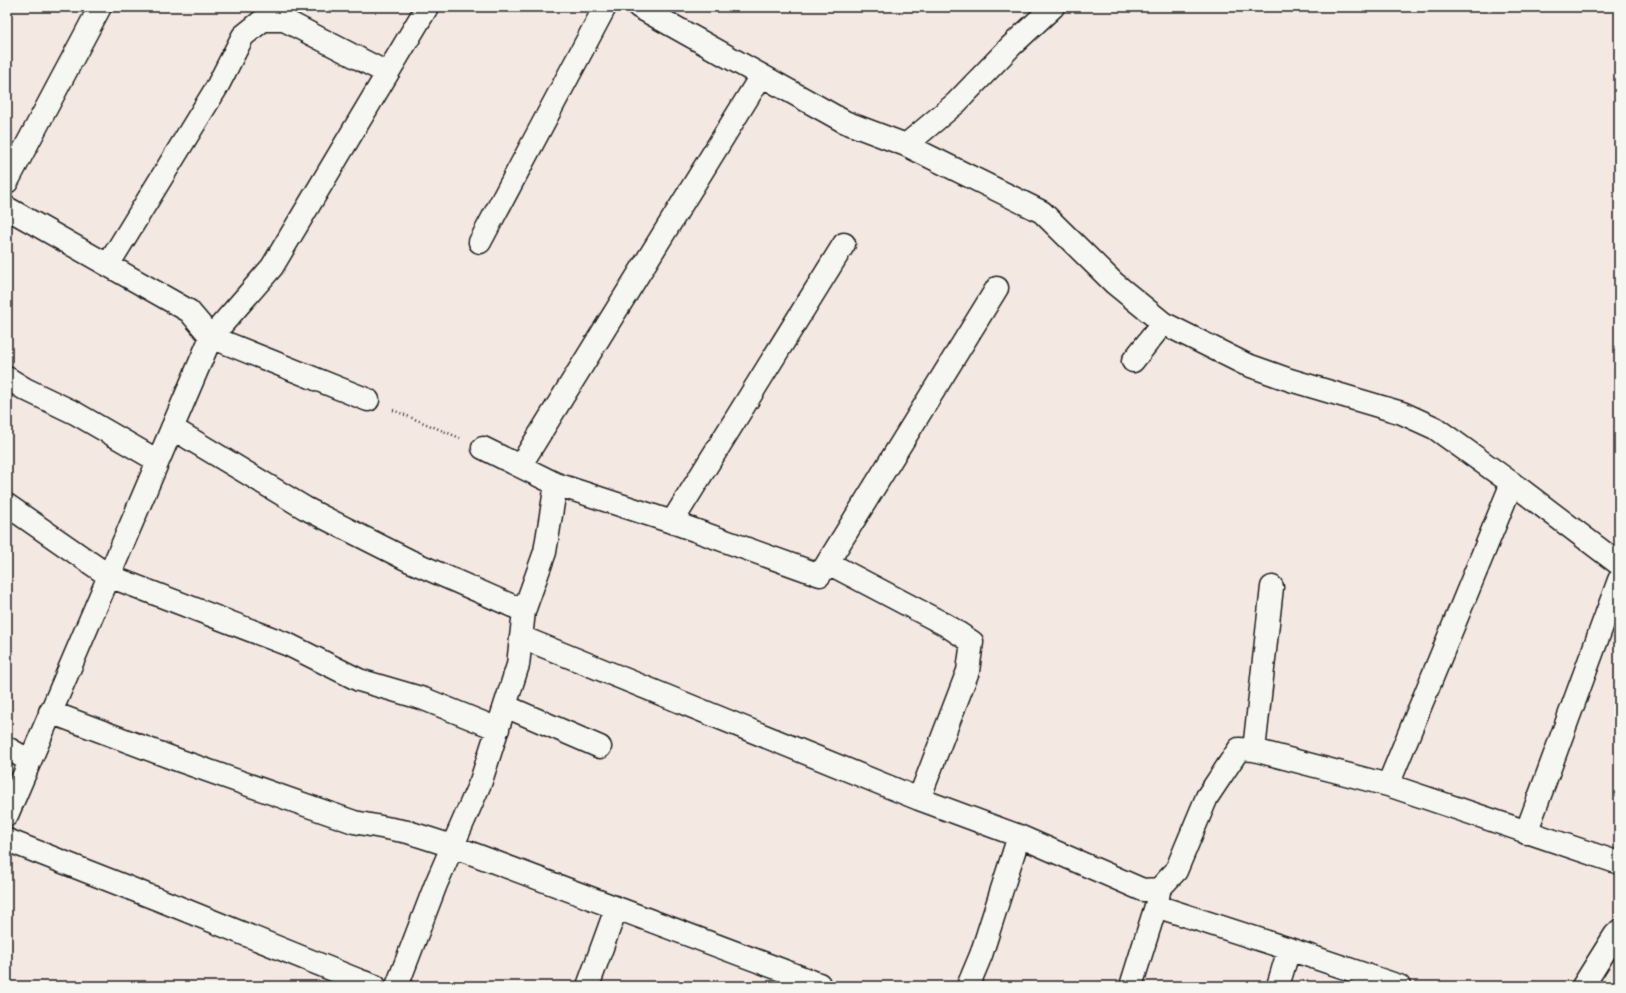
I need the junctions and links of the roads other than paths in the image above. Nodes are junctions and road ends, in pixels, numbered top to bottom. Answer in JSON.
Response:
{"nodes":[{"id":1,"x":100,"y":7,"type":"edge"},
{"id":2,"x":427,"y":7,"type":"edge"},
{"id":3,"x":605,"y":7,"type":"edge"},
{"id":4,"x":640,"y":7,"type":"edge"},
{"id":5,"x":1053,"y":7,"type":"edge"},
{"id":6,"x":387,"y":73,"type":"junction"},
{"id":7,"x":761,"y":76,"type":"junction"},
{"id":8,"x":906,"y":145,"type":"junction"},
{"id":9,"x":7,"y":182,"type":"edge"},
{"id":10,"x":7,"y":208,"type":"edge"},
{"id":11,"x":480,"y":242,"type":"dead end"},
{"id":12,"x":844,"y":244,"type":"dead end"},
{"id":13,"x":108,"y":264,"type":"junction"},
{"id":14,"x":997,"y":288,"type":"dead end"},
{"id":15,"x":1163,"y":323,"type":"junction"},
{"id":16,"x":211,"y":337,"type":"junction"},
{"id":17,"x":1133,"y":362,"type":"dead end"},
{"id":18,"x":7,"y":378,"type":"edge"},
{"id":19,"x":368,"y":400,"type":"road end"},
{"id":20,"x":172,"y":428,"type":"junction"},
{"id":21,"x":483,"y":448,"type":"road end"},
{"id":22,"x":158,"y":461,"type":"junction"},
{"id":23,"x":520,"y":466,"type":"junction"},
{"id":24,"x":1512,"y":483,"type":"junction"},
{"id":25,"x":556,"y":484,"type":"junction"},
{"id":26,"x":7,"y":505,"type":"edge"},
{"id":27,"x":672,"y":522,"type":"junction"},
{"id":28,"x":828,"y":563,"type":"junction"},
{"id":29,"x":1619,"y":564,"type":"edge"},
{"id":30,"x":109,"y":576,"type":"junction"},
{"id":31,"x":1619,"y":580,"type":"edge"},
{"id":32,"x":1272,"y":587,"type":"dead end"},
{"id":33,"x":524,"y":611,"type":"junction"},
{"id":34,"x":521,"y":637,"type":"junction"},
{"id":35,"x":505,"y":706,"type":"junction"},
{"id":36,"x":50,"y":712,"type":"junction"},
{"id":37,"x":498,"y":729,"type":"junction"},
{"id":38,"x":600,"y":747,"type":"dead end"},
{"id":39,"x":7,"y":748,"type":"edge"},
{"id":40,"x":1254,"y":750,"type":"junction"},
{"id":41,"x":30,"y":761,"type":"junction"},
{"id":42,"x":1388,"y":785,"type":"junction"},
{"id":43,"x":919,"y":799,"type":"junction"},
{"id":44,"x":7,"y":815,"type":"edge"},
{"id":45,"x":1526,"y":833,"type":"junction"},
{"id":46,"x":1019,"y":836,"type":"junction"},
{"id":47,"x":7,"y":840,"type":"edge"},
{"id":48,"x":452,"y":846,"type":"junction"},
{"id":49,"x":1619,"y":863,"type":"edge"},
{"id":50,"x":1158,"y":898,"type":"junction"},
{"id":51,"x":616,"y":908,"type":"junction"},
{"id":52,"x":1619,"y":932,"type":"edge"},
{"id":53,"x":1289,"y":949,"type":"junction"},
{"id":54,"x":821,"y":985,"type":"edge"},
{"id":55,"x":375,"y":986,"type":"edge"},
{"id":56,"x":397,"y":986,"type":"edge"},
{"id":57,"x":588,"y":986,"type":"edge"},
{"id":58,"x":968,"y":986,"type":"edge"},
{"id":59,"x":1131,"y":986,"type":"edge"},
{"id":60,"x":1278,"y":986,"type":"edge"},
{"id":61,"x":1398,"y":986,"type":"edge"},
{"id":62,"x":1583,"y":986,"type":"edge"}],
"edges":[{"from":1,"to":9,"type":"street"},
{"from":2,"to":6,"type":"street"},
{"from":3,"to":11,"type":"street"},
{"from":4,"to":7,"type":"street"},
{"from":5,"to":8,"type":"street"},
{"from":6,"to":13,"type":"street"},
{"from":6,"to":16,"type":"street"},
{"from":7,"to":8,"type":"street"},
{"from":7,"to":23,"type":"street"},
{"from":8,"to":15,"type":"street"},
{"from":10,"to":13,"type":"street"},
{"from":12,"to":27,"type":"street"},
{"from":13,"to":16,"type":"street"},
{"from":14,"to":28,"type":"street"},
{"from":15,"to":17,"type":"street"},
{"from":15,"to":24,"type":"street"},
{"from":16,"to":19,"type":"street"},
{"from":16,"to":20,"type":"street"},
{"from":18,"to":22,"type":"street"},
{"from":20,"to":22,"type":"street"},
{"from":20,"to":33,"type":"street"},
{"from":21,"to":23,"type":"street"},
{"from":22,"to":30,"type":"street"},
{"from":23,"to":25,"type":"street"},
{"from":24,"to":29,"type":"street"},
{"from":24,"to":42,"type":"street"},
{"from":25,"to":27,"type":"street"},
{"from":25,"to":33,"type":"street"},
{"from":26,"to":30,"type":"street"},
{"from":27,"to":28,"type":"street"},
{"from":28,"to":43,"type":"street"},
{"from":30,"to":36,"type":"street"},
{"from":30,"to":37,"type":"street"},
{"from":31,"to":45,"type":"street"},
{"from":32,"to":40,"type":"street"},
{"from":33,"to":34,"type":"street"},
{"from":34,"to":35,"type":"street"},
{"from":34,"to":43,"type":"street"},
{"from":35,"to":37,"type":"street"},
{"from":35,"to":38,"type":"street"},
{"from":36,"to":41,"type":"street"},
{"from":36,"to":48,"type":"street"},
{"from":37,"to":48,"type":"street"},
{"from":39,"to":41,"type":"street"},
{"from":40,"to":42,"type":"street"},
{"from":40,"to":50,"type":"street"},
{"from":41,"to":44,"type":"street"},
{"from":42,"to":45,"type":"street"},
{"from":43,"to":46,"type":"street"},
{"from":45,"to":49,"type":"street"},
{"from":46,"to":50,"type":"street"},
{"from":46,"to":58,"type":"street"},
{"from":47,"to":55,"type":"street"},
{"from":48,"to":51,"type":"street"},
{"from":48,"to":56,"type":"street"},
{"from":50,"to":53,"type":"street"},
{"from":50,"to":59,"type":"street"},
{"from":51,"to":54,"type":"street"},
{"from":51,"to":57,"type":"street"},
{"from":52,"to":62,"type":"street"},
{"from":53,"to":60,"type":"street"},
{"from":53,"to":61,"type":"street"}]}
